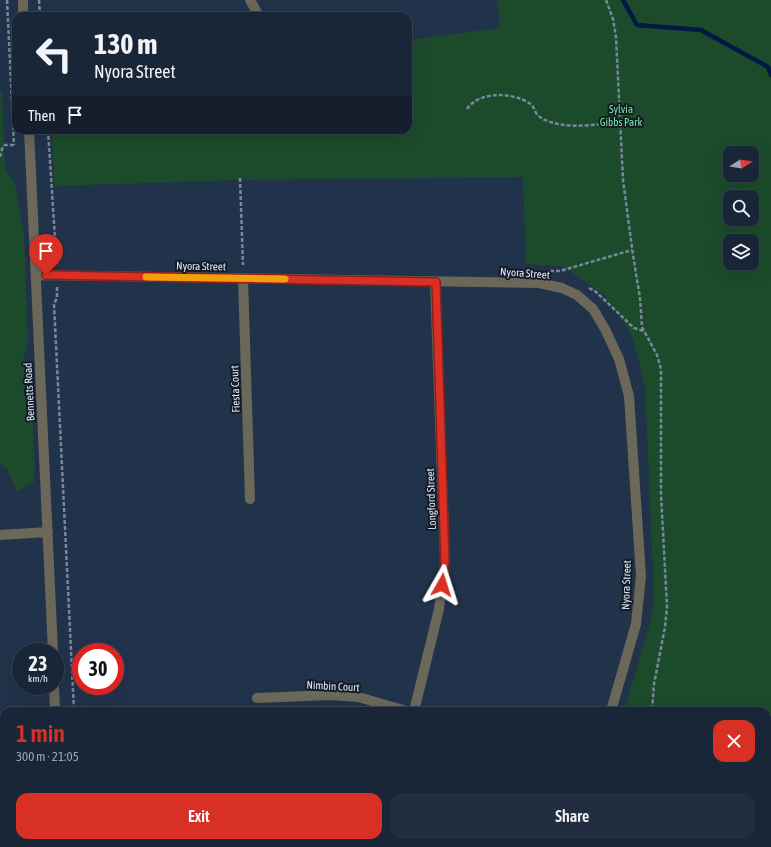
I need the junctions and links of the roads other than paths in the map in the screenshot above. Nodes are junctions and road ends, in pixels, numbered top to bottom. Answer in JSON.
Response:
{"nodes":[{"id":1,"x":23,"y":0,"type":"edge"},
{"id":2,"x":250,"y":0,"type":"edge"},
{"id":3,"x":23,"y":12,"type":"edge"},
{"id":4,"x":257,"y":12,"type":"edge"},
{"id":5,"x":29,"y":134,"type":"edge"},
{"id":6,"x":36,"y":276,"type":"junction"},
{"id":7,"x":243,"y":279,"type":"junction"},
{"id":8,"x":436,"y":282,"type":"junction"},
{"id":9,"x":250,"y":499,"type":"dead end"},
{"id":10,"x":48,"y":532,"type":"junction"},
{"id":11,"x":0,"y":535,"type":"edge"},
{"id":12,"x":53,"y":643,"type":"edge"},
{"id":13,"x":54,"y":695,"type":"edge"},
{"id":14,"x":257,"y":698,"type":"dead end"},
{"id":15,"x":55,"y":707,"type":"edge"},
{"id":16,"x":392,"y":707,"type":"edge"},
{"id":17,"x":415,"y":707,"type":"edge"},
{"id":18,"x":612,"y":707,"type":"edge"}],
"edges":[{"from":1,"to":3,"type":"street"},
{"from":2,"to":4,"type":"street"},
{"from":5,"to":6,"type":"street","name":"Bennetts Road"},
{"from":6,"to":7,"type":"street","name":"Nyora Street"},
{"from":6,"to":10,"type":"street","name":"Bennetts Road"},
{"from":7,"to":8,"type":"street","name":"Nyora Street"},
{"from":7,"to":9,"type":"street","name":"Fiesta Court"},
{"from":8,"to":17,"type":"street","name":"Longford Street"},
{"from":8,"to":18,"type":"street","name":"Nyora Street"},
{"from":10,"to":11,"type":"street"},
{"from":10,"to":12,"type":"street","name":"Bennetts Road"},
{"from":13,"to":15,"type":"street"},
{"from":14,"to":16,"type":"street","name":"Nimbin Court"}]}
